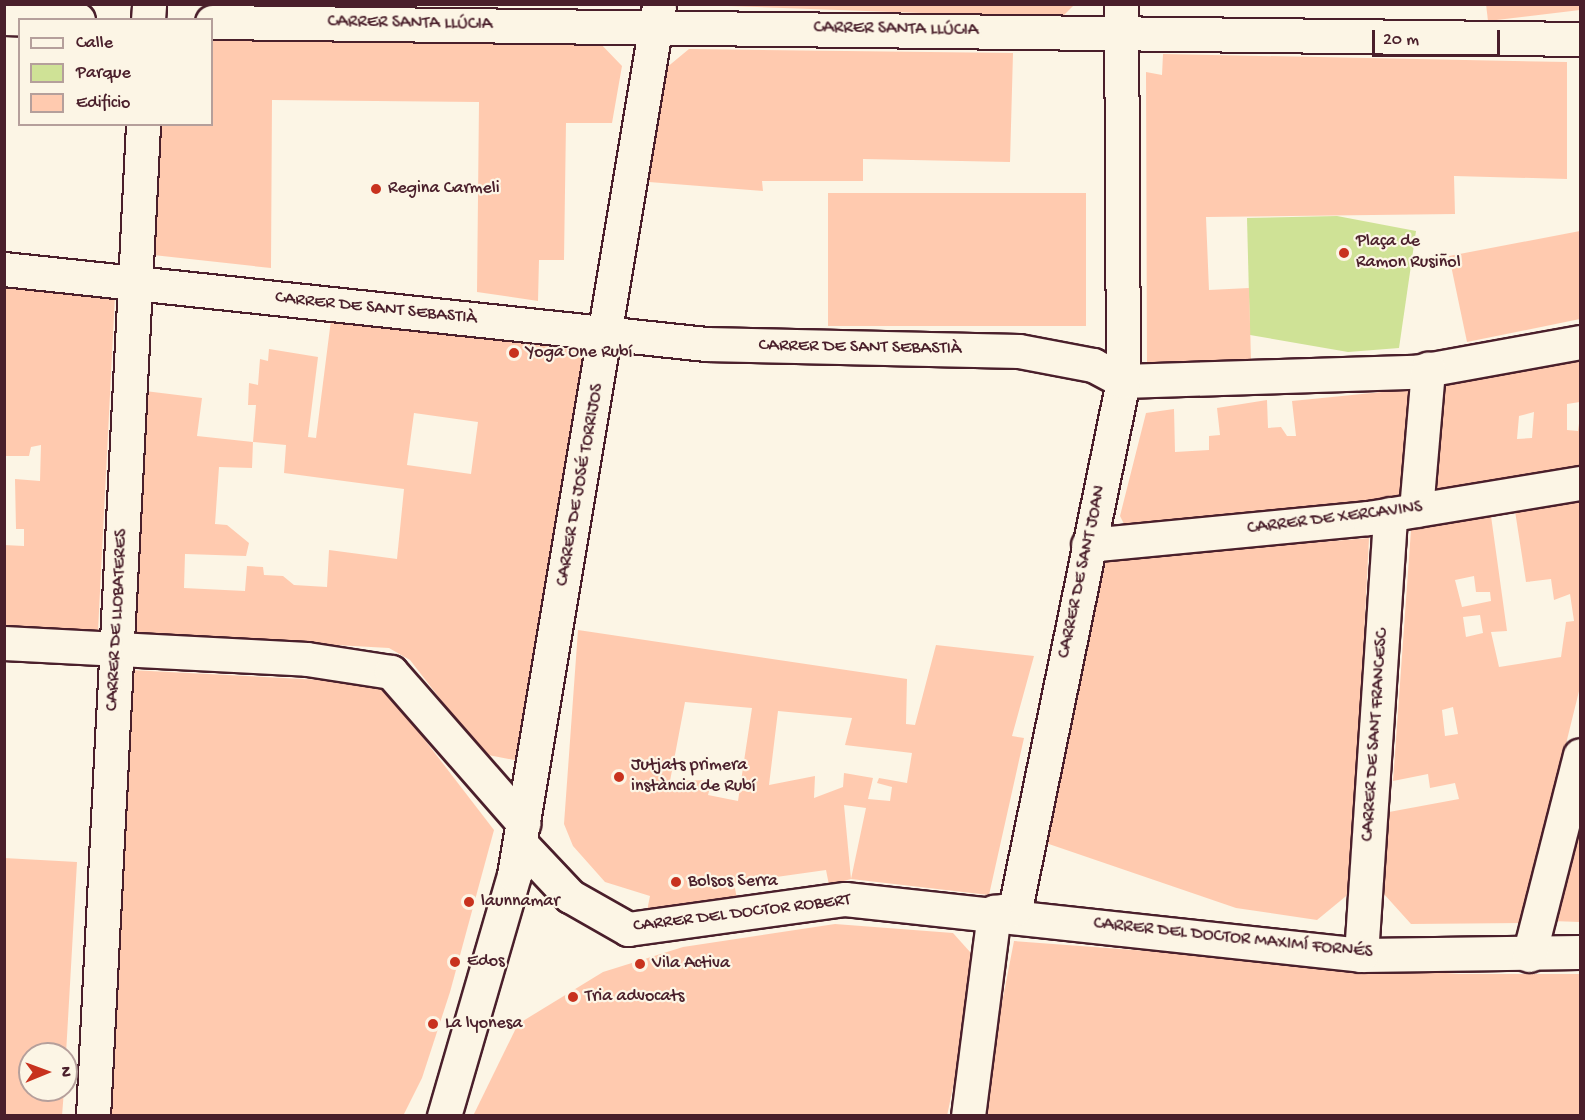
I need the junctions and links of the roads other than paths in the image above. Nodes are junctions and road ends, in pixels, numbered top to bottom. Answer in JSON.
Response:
{"nodes":[{"id":1,"x":658,"y":16,"type":"edge"},
{"id":2,"x":1121,"y":18,"type":"edge"},
{"id":3,"x":213,"y":22,"type":"edge"},
{"id":4,"x":1581,"y":39,"type":"edge"},
{"id":5,"x":143,"y":126,"type":"edge"},
{"id":6,"x":4,"y":268,"type":"edge"},
{"id":7,"x":134,"y":284,"type":"junction"},
{"id":8,"x":607,"y":333,"type":"junction"},
{"id":9,"x":1581,"y":342,"type":"edge"},
{"id":10,"x":1428,"y":369,"type":"junction"},
{"id":11,"x":1123,"y":381,"type":"junction"},
{"id":12,"x":1581,"y":483,"type":"edge"},
{"id":13,"x":1403,"y":512,"type":"junction"},
{"id":14,"x":1088,"y":545,"type":"junction"},
{"id":15,"x":4,"y":643,"type":"edge"},
{"id":16,"x":116,"y":648,"type":"junction"},
{"id":17,"x":1581,"y":755,"type":"edge"},
{"id":18,"x":522,"y":833,"type":"junction"},
{"id":19,"x":994,"y":912,"type":"junction"},
{"id":20,"x":1581,"y":952,"type":"edge"},
{"id":21,"x":1361,"y":955,"type":"junction"},
{"id":22,"x":1529,"y":955,"type":"junction"},
{"id":23,"x":93,"y":1116,"type":"edge"},
{"id":24,"x":444,"y":1116,"type":"edge"},
{"id":25,"x":968,"y":1116,"type":"edge"}],
"edges":[{"from":1,"to":2,"type":"street","name":"CARRER SANTA LLÚCIA"},
{"from":1,"to":3,"type":"street","name":"CARRER SANTA LLÚCIA"},
{"from":1,"to":8,"type":"street","name":"CARRER DE JOSÉ TORRIJOS"},
{"from":2,"to":4,"type":"street","name":"CARRER SANTA LLÚCIA"},
{"from":2,"to":11,"type":"street","name":"CARRER DE SANT JOAN"},
{"from":5,"to":7,"type":"street","name":"CARRER DE LLOBATERES"},
{"from":6,"to":7,"type":"street","name":"CARRER DE SANT SEBASTIÀ"},
{"from":7,"to":8,"type":"street","name":"CARRER DE SANT SEBASTIÀ"},
{"from":7,"to":16,"type":"street","name":"CARRER DE LLOBATERES"},
{"from":8,"to":11,"type":"street","name":"CARRER DE SANT SEBASTIÀ"},
{"from":8,"to":18,"type":"street","name":"CARRER DE JOSÉ TORRIJOS"},
{"from":9,"to":10,"type":"street"},
{"from":10,"to":11,"type":"street"},
{"from":10,"to":13,"type":"street","name":"CARRER DE SANT FRANCESC"},
{"from":11,"to":14,"type":"street","name":"CARRER DE SANT JOAN"},
{"from":12,"to":13,"type":"street","name":"CARRER DE XERCAVINS"},
{"from":13,"to":14,"type":"street","name":"CARRER DE XERCAVINS"},
{"from":13,"to":21,"type":"street","name":"CARRER DE SANT FRANCESC"},
{"from":14,"to":19,"type":"street","name":"CARRER DE SANT JOAN"},
{"from":15,"to":16,"type":"street","name":"CARRER DEL DOCTOR ROBERT"},
{"from":16,"to":18,"type":"street","name":"CARRER DEL DOCTOR ROBERT"},
{"from":16,"to":23,"type":"street","name":"CARRER DE LLOBATERES"},
{"from":17,"to":22,"type":"street"},
{"from":18,"to":19,"type":"street","name":"CARRER DEL DOCTOR ROBERT"},
{"from":18,"to":24,"type":"street","name":"CARRER DE JOSÉ TORRIJOS"},
{"from":19,"to":21,"type":"street","name":"CARRER DEL DOCTOR MAXIMÍ FORNÉS"},
{"from":19,"to":25,"type":"street"},
{"from":20,"to":22,"type":"street","name":"CARRER DEL DOCTOR MAXIMÍ FORNÉS"},
{"from":21,"to":22,"type":"street","name":"CARRER DEL DOCTOR MAXIMÍ FORNÉS"}]}
